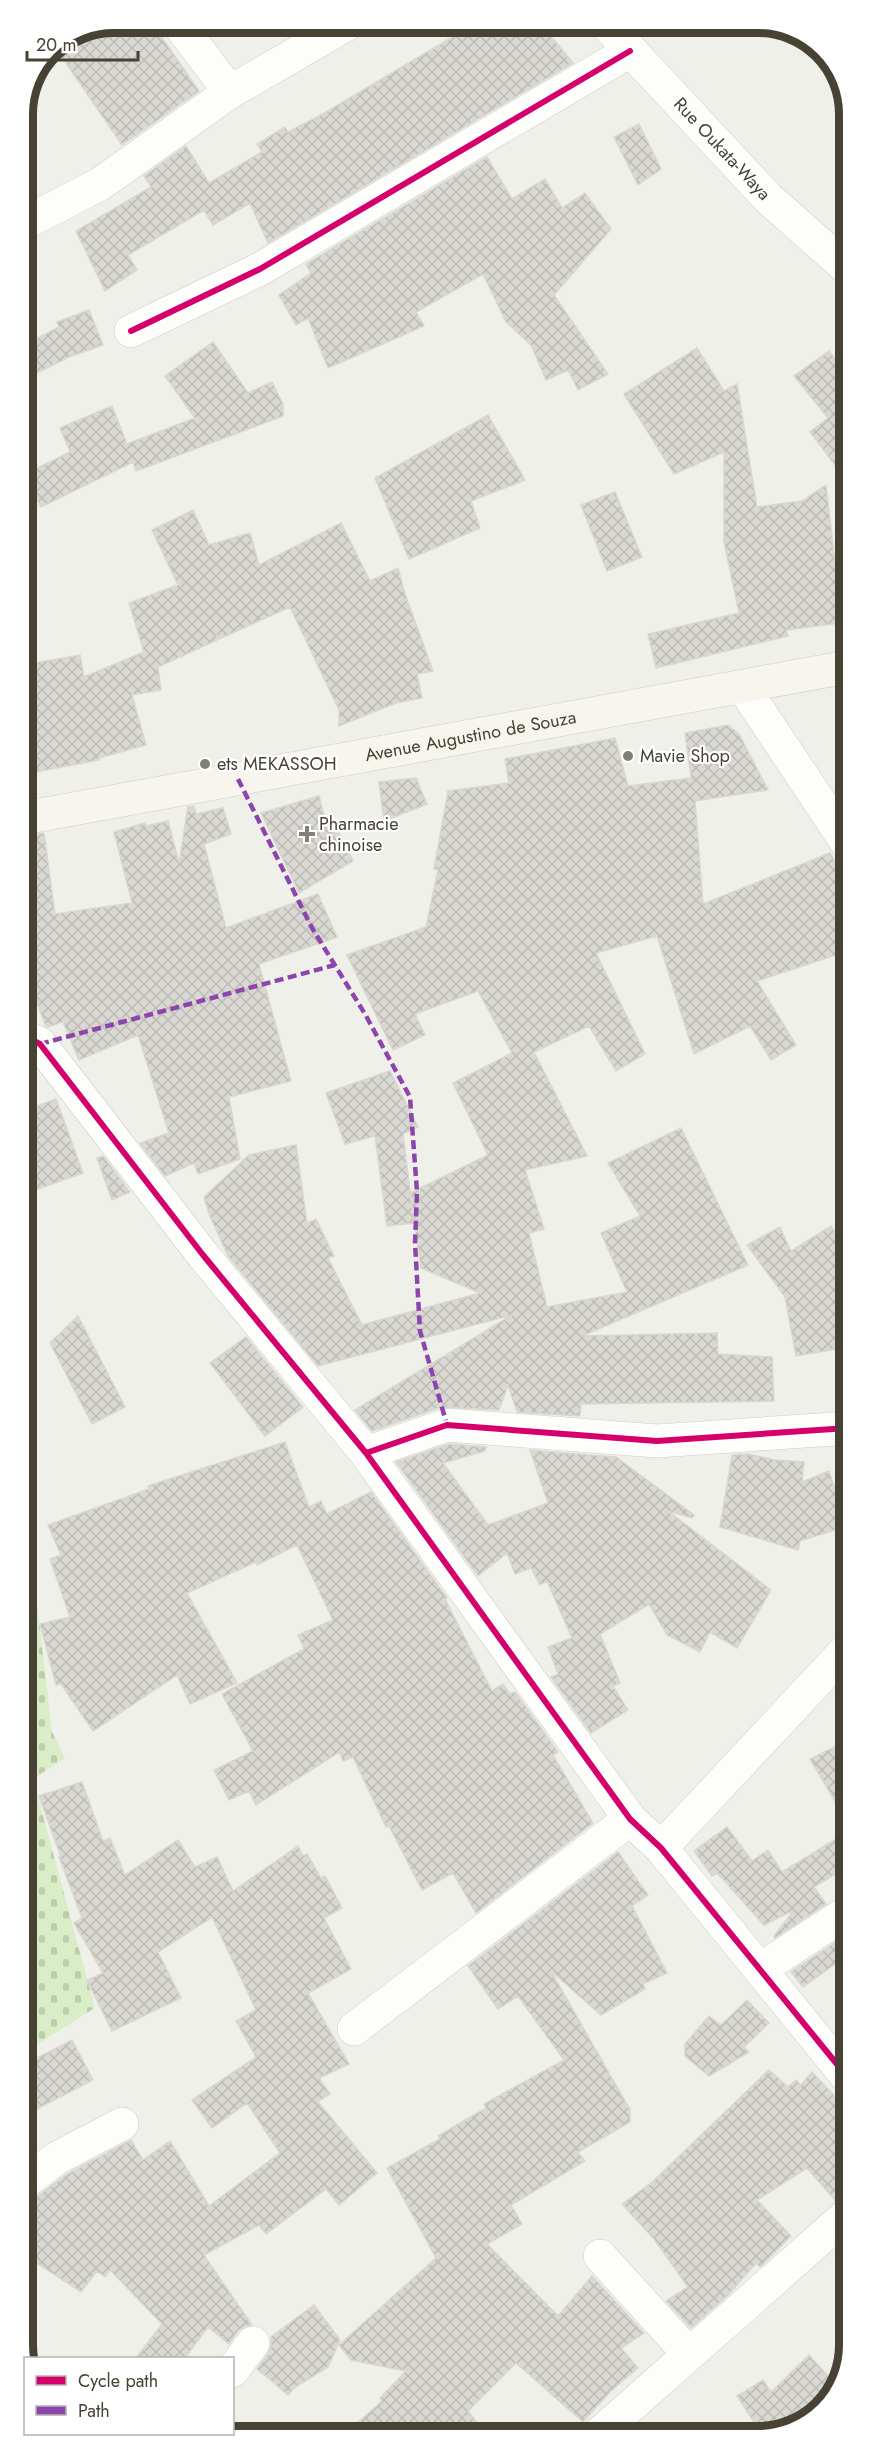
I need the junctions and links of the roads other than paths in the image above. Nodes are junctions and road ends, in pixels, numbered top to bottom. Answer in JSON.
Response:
{"nodes":[{"id":1,"x":186,"y":33,"type":"edge"},
{"id":2,"x":332,"y":33,"type":"edge"},
{"id":3,"x":613,"y":33,"type":"edge"},
{"id":4,"x":630,"y":51,"type":"junction"},
{"id":5,"x":230,"y":92,"type":"junction"},
{"id":6,"x":33,"y":219,"type":"edge"},
{"id":7,"x":839,"y":261,"type":"edge"},
{"id":8,"x":131,"y":331,"type":"dead end"},
{"id":9,"x":839,"y":669,"type":"edge"},
{"id":10,"x":743,"y":687,"type":"junction"},
{"id":11,"x":33,"y":816,"type":"edge"},
{"id":12,"x":839,"y":831,"type":"edge"},
{"id":13,"x":33,"y":1041,"type":"edge"},
{"id":14,"x":839,"y":1429,"type":"edge"},
{"id":15,"x":366,"y":1453,"type":"junction"},
{"id":16,"x":839,"y":1658,"type":"edge"},
{"id":17,"x":630,"y":1819,"type":"junction"},
{"id":18,"x":661,"y":1848,"type":"junction"},
{"id":19,"x":839,"y":1918,"type":"edge"},
{"id":20,"x":761,"y":1969,"type":"junction"},
{"id":21,"x":354,"y":2029,"type":"dead end"},
{"id":22,"x":839,"y":2066,"type":"edge"},
{"id":23,"x":122,"y":2124,"type":"dead end"},
{"id":24,"x":33,"y":2177,"type":"edge"},
{"id":25,"x":839,"y":2222,"type":"edge"},
{"id":26,"x":600,"y":2256,"type":"dead end"},
{"id":27,"x":253,"y":2343,"type":"dead end"},
{"id":28,"x":689,"y":2354,"type":"junction"},
{"id":29,"x":234,"y":2368,"type":"edge"},
{"id":30,"x":608,"y":2426,"type":"edge"}],
"edges":[{"from":1,"to":5,"type":"street"},
{"from":2,"to":5,"type":"street"},
{"from":3,"to":4,"type":"street","name":"Rue Oukata-Waya"},
{"from":4,"to":7,"type":"street","name":"Rue Oukata-Waya"},
{"from":4,"to":8,"type":"street"},
{"from":5,"to":6,"type":"street"},
{"from":9,"to":10,"type":"main road","name":"Avenue Augustino de Souza"},
{"from":10,"to":11,"type":"main road","name":"Avenue Augustino de Souza"},
{"from":10,"to":12,"type":"street"},
{"from":13,"to":15,"type":"street"},
{"from":14,"to":15,"type":"street"},
{"from":15,"to":17,"type":"street"},
{"from":16,"to":18,"type":"street"},
{"from":17,"to":18,"type":"street"},
{"from":17,"to":21,"type":"street"},
{"from":18,"to":20,"type":"street"},
{"from":19,"to":20,"type":"street"},
{"from":20,"to":22,"type":"street"},
{"from":23,"to":24,"type":"street"},
{"from":25,"to":28,"type":"street"},
{"from":26,"to":28,"type":"street"},
{"from":27,"to":29,"type":"street"},
{"from":28,"to":30,"type":"street"}]}
